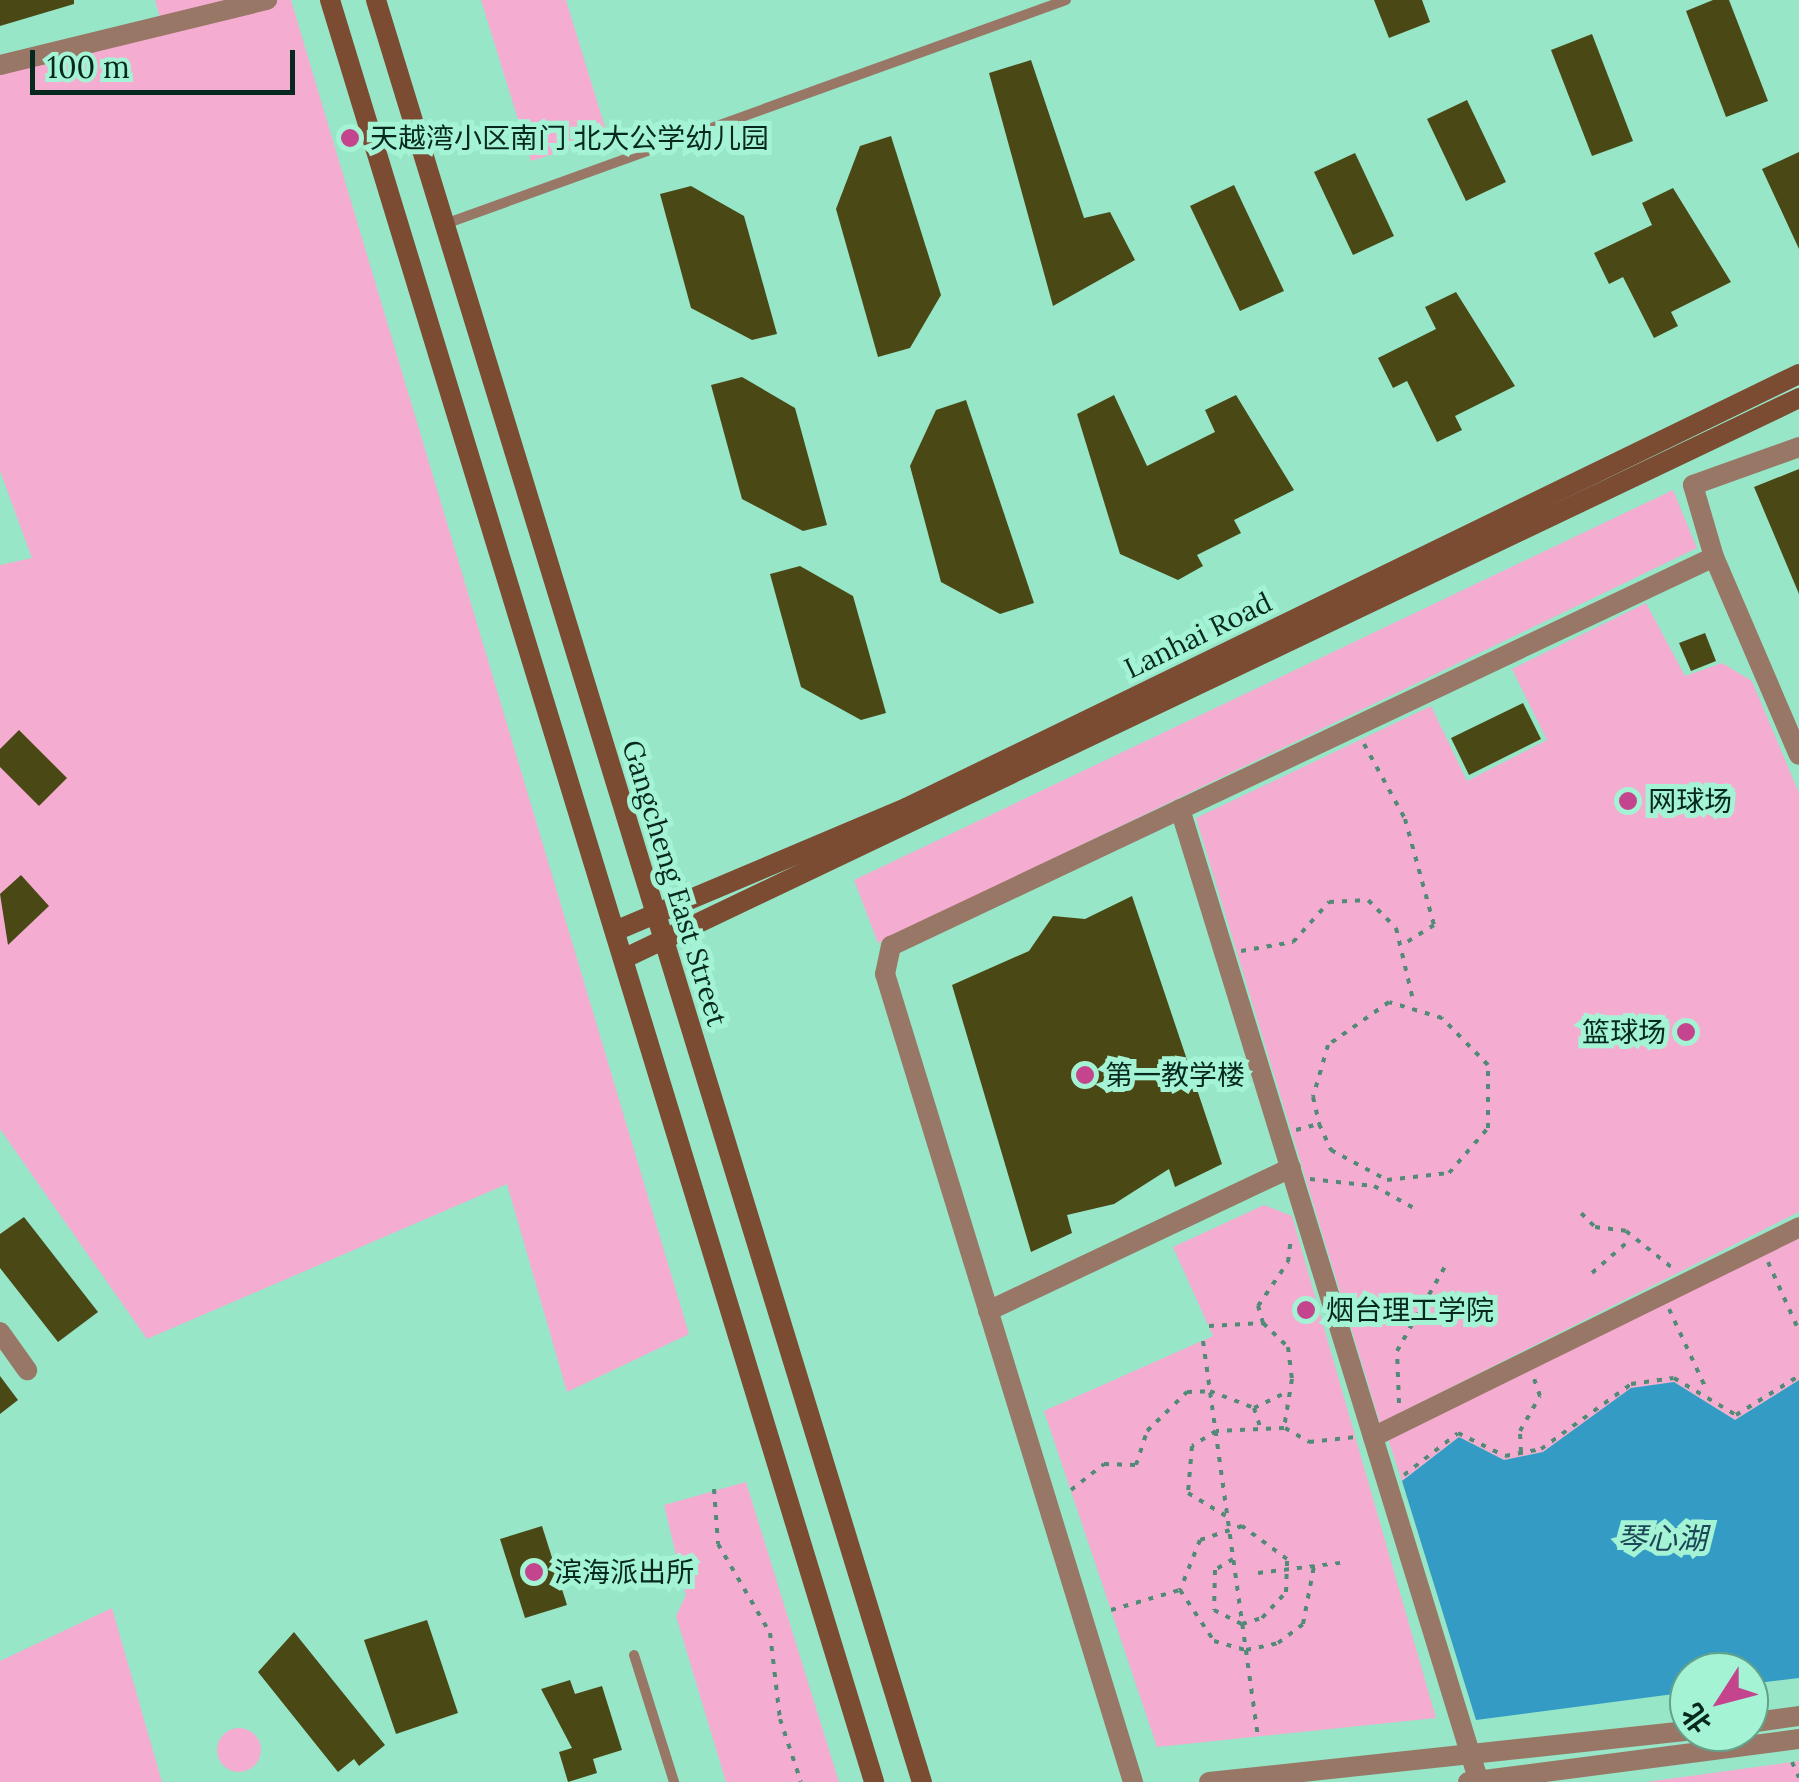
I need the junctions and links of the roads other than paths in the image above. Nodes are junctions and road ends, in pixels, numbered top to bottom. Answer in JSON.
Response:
{"nodes":[{"id":1,"x":267,"y":0,"type":"edge"},
{"id":2,"x":330,"y":0,"type":"edge"},
{"id":3,"x":376,"y":0,"type":"edge"},
{"id":4,"x":1066,"y":0,"type":"edge"},
{"id":5,"x":0,"y":65,"type":"edge"},
{"id":6,"x":444,"y":224,"type":"junction"},
{"id":7,"x":1799,"y":374,"type":"edge"},
{"id":8,"x":1799,"y":398,"type":"edge"},
{"id":9,"x":1799,"y":448,"type":"edge"},
{"id":10,"x":1714,"y":557,"type":"junction"},
{"id":11,"x":1799,"y":755,"type":"edge"},
{"id":12,"x":1180,"y":809,"type":"junction"},
{"id":13,"x":655,"y":914,"type":"junction"},
{"id":14,"x":614,"y":930,"type":"junction"},
{"id":15,"x":665,"y":942,"type":"junction"},
{"id":16,"x":625,"y":958,"type":"junction"},
{"id":17,"x":1298,"y":1173,"type":"junction"},
{"id":18,"x":1799,"y":1227,"type":"edge"},
{"id":19,"x":988,"y":1311,"type":"junction"},
{"id":20,"x":0,"y":1332,"type":"edge"},
{"id":21,"x":27,"y":1370,"type":"dead end"},
{"id":22,"x":1364,"y":1437,"type":"junction"},
{"id":23,"x":634,"y":1655,"type":"dead end"},
{"id":24,"x":1799,"y":1716,"type":"edge"},
{"id":25,"x":1769,"y":1720,"type":"edge"},
{"id":26,"x":1669,"y":1734,"type":"edge"},
{"id":27,"x":1799,"y":1739,"type":"edge"},
{"id":28,"x":1472,"y":1759,"type":"junction"},
{"id":29,"x":1479,"y":1781,"type":"edge"},
{"id":30,"x":674,"y":1782,"type":"edge"},
{"id":31,"x":874,"y":1782,"type":"edge"},
{"id":32,"x":922,"y":1782,"type":"edge"},
{"id":33,"x":1133,"y":1782,"type":"edge"},
{"id":34,"x":1209,"y":1782,"type":"edge"},
{"id":35,"x":1466,"y":1782,"type":"edge"}],
"edges":[{"from":1,"to":5,"type":"street"},
{"from":2,"to":14,"type":"main road"},
{"from":3,"to":6,"type":"main road","name":"Gangcheng East Street"},
{"from":4,"to":6,"type":"lane"},
{"from":6,"to":13,"type":"main road","name":"Gangcheng East Street"},
{"from":7,"to":13,"type":"main road","name":"Lanhai Road"},
{"from":8,"to":15,"type":"main road","name":"Lanhai Road"},
{"from":9,"to":10,"type":"street"},
{"from":10,"to":11,"type":"street"},
{"from":10,"to":12,"type":"street"},
{"from":12,"to":17,"type":"street"},
{"from":12,"to":19,"type":"street"},
{"from":13,"to":14,"type":"main road","name":"Lanhai Road"},
{"from":13,"to":15,"type":"main road","name":"Gangcheng East Street"},
{"from":14,"to":16,"type":"main road"},
{"from":15,"to":16,"type":"main road","name":"Lanhai Road"},
{"from":15,"to":32,"type":"main road","name":"Gangcheng East Street"},
{"from":16,"to":31,"type":"main road"},
{"from":17,"to":19,"type":"street"},
{"from":17,"to":22,"type":"street"},
{"from":18,"to":22,"type":"street"},
{"from":19,"to":33,"type":"street"},
{"from":20,"to":21,"type":"street"},
{"from":22,"to":28,"type":"street"},
{"from":23,"to":30,"type":"lane"},
{"from":24,"to":25,"type":"street"},
{"from":26,"to":28,"type":"street"},
{"from":27,"to":29,"type":"street"},
{"from":28,"to":29,"type":"street"},
{"from":28,"to":34,"type":"street"},
{"from":29,"to":35,"type":"street"}]}
